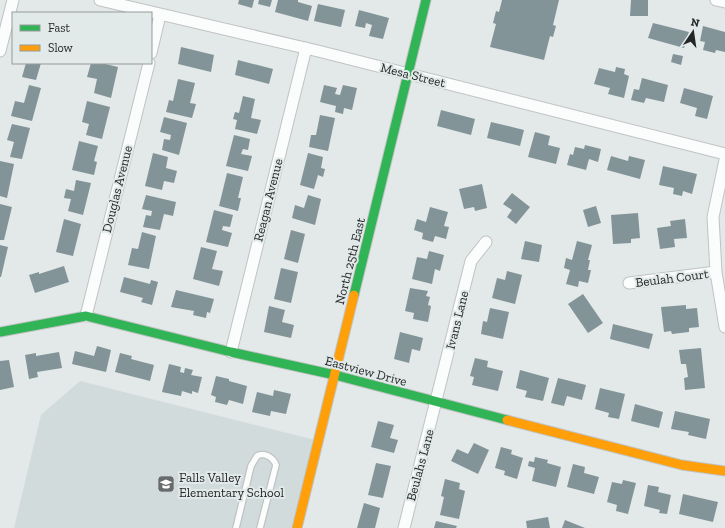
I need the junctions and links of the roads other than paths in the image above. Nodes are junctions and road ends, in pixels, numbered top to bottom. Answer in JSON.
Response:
{"nodes":[{"id":1,"x":13,"y":0,"type":"edge"},
{"id":2,"x":100,"y":0,"type":"edge"},
{"id":3,"x":426,"y":0,"type":"edge"},
{"id":4,"x":716,"y":0,"type":"edge"},
{"id":5,"x":725,"y":2,"type":"edge"},
{"id":6,"x":148,"y":12,"type":"edge"},
{"id":7,"x":152,"y":13,"type":"edge"},
{"id":8,"x":160,"y":15,"type":"junction"},
{"id":9,"x":306,"y":48,"type":"junction"},
{"id":10,"x":152,"y":49,"type":"edge"},
{"id":11,"x":0,"y":51,"type":"edge"},
{"id":12,"x":149,"y":64,"type":"edge"},
{"id":13,"x":408,"y":74,"type":"junction"},
{"id":14,"x":725,"y":154,"type":"edge"},
{"id":15,"x":725,"y":160,"type":"edge"},
{"id":16,"x":486,"y":242,"type":"dead end"},
{"id":17,"x":716,"y":272,"type":"junction"},
{"id":18,"x":629,"y":283,"type":"dead end"},
{"id":19,"x":86,"y":316,"type":"junction"},
{"id":20,"x":725,"y":327,"type":"edge"},
{"id":21,"x":0,"y":332,"type":"edge"},
{"id":22,"x":230,"y":352,"type":"junction"},
{"id":23,"x":335,"y":375,"type":"junction"},
{"id":24,"x":437,"y":403,"type":"junction"},
{"id":25,"x":725,"y":471,"type":"edge"},
{"id":26,"x":236,"y":528,"type":"edge"},
{"id":27,"x":260,"y":528,"type":"edge"},
{"id":28,"x":297,"y":528,"type":"edge"},
{"id":29,"x":404,"y":528,"type":"edge"}],
"edges":[{"from":1,"to":11,"type":"street"},
{"from":2,"to":6,"type":"street","name":"Mesa Street"},
{"from":3,"to":13,"type":"street","name":"North 25th East"},
{"from":4,"to":5,"type":"street"},
{"from":7,"to":8,"type":"street","name":"Mesa Street"},
{"from":8,"to":9,"type":"street","name":"Mesa Street"},
{"from":8,"to":10,"type":"street"},
{"from":9,"to":13,"type":"street","name":"Mesa Street"},
{"from":9,"to":22,"type":"street","name":"Reagan Avenue"},
{"from":12,"to":19,"type":"street","name":"Douglas Avenue"},
{"from":13,"to":14,"type":"street","name":"Mesa Street"},
{"from":13,"to":23,"type":"street","name":"North 25th East"},
{"from":15,"to":17,"type":"street"},
{"from":16,"to":24,"type":"street","name":"Ivans Lane"},
{"from":17,"to":18,"type":"street","name":"Beulah Court"},
{"from":17,"to":20,"type":"street"},
{"from":19,"to":21,"type":"street","name":"Eastview Drive"},
{"from":19,"to":22,"type":"street","name":"Eastview Drive"},
{"from":22,"to":23,"type":"street","name":"Eastview Drive"},
{"from":23,"to":24,"type":"street","name":"Eastview Drive"},
{"from":23,"to":28,"type":"street","name":"North 25th East"},
{"from":24,"to":25,"type":"street","name":"Eastview Drive"},
{"from":24,"to":29,"type":"street","name":"Beulahs Lane"},
{"from":26,"to":27,"type":"lane"}]}
